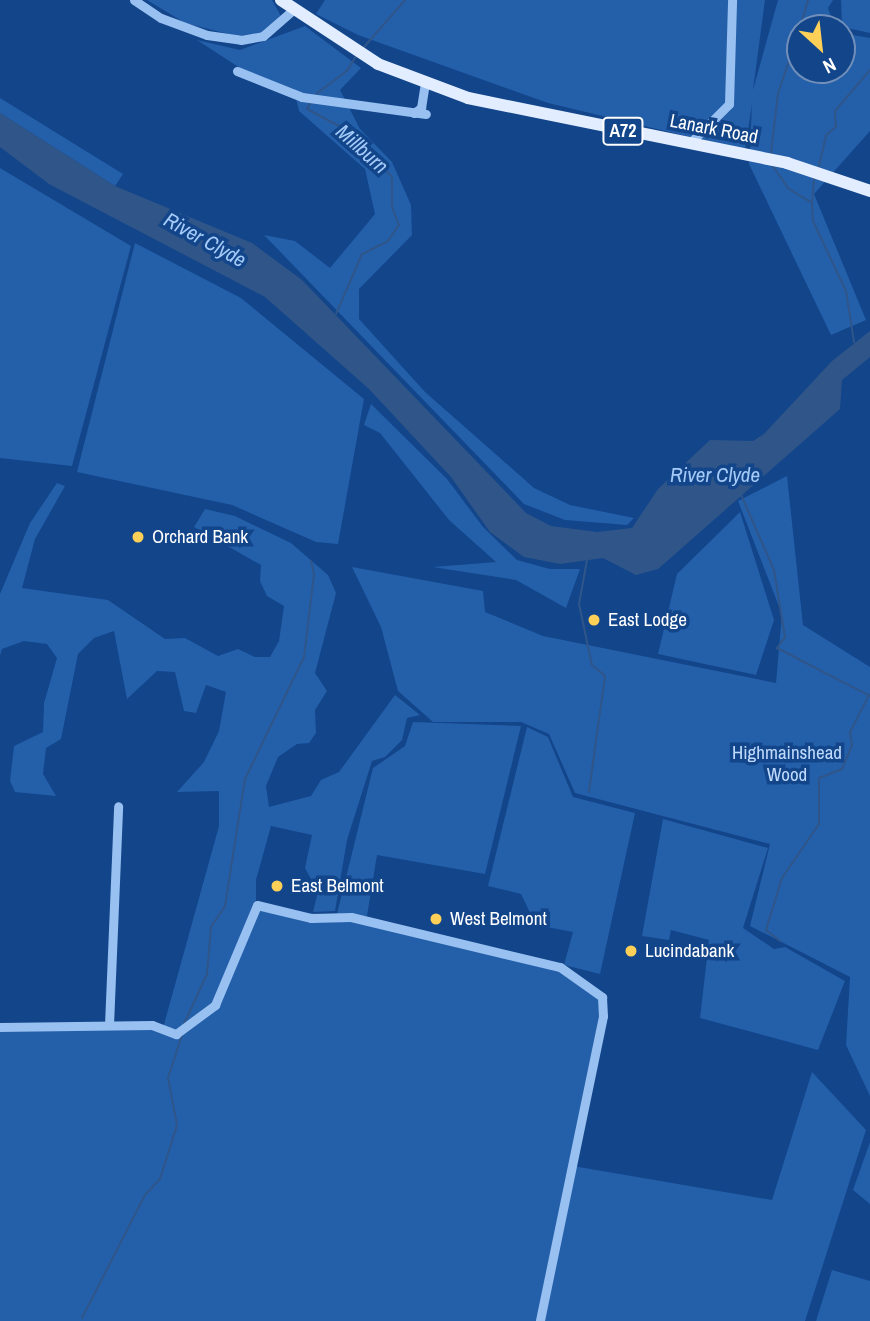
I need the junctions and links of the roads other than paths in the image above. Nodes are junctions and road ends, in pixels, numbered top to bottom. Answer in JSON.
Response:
{"nodes":[{"id":1,"x":134,"y":0,"type":"edge"},
{"id":2,"x":281,"y":0,"type":"edge"},
{"id":3,"x":732,"y":0,"type":"edge"},
{"id":4,"x":294,"y":9,"type":"junction"},
{"id":5,"x":237,"y":71,"type":"dead end"},
{"id":6,"x":425,"y":83,"type":"junction"},
{"id":7,"x":414,"y":113,"type":"junction"},
{"id":8,"x":426,"y":114,"type":"dead end"},
{"id":9,"x":690,"y":143,"type":"junction"},
{"id":10,"x":870,"y":191,"type":"edge"},
{"id":11,"x":118,"y":806,"type":"dead end"},
{"id":12,"x":109,"y":1025,"type":"junction"},
{"id":13,"x":0,"y":1027,"type":"edge"},
{"id":14,"x":540,"y":1321,"type":"edge"}],
"edges":[{"from":1,"to":4,"type":"street"},
{"from":2,"to":4,"type":"main road","name":"Lanark Road","number":"A72"},
{"from":3,"to":9,"type":"street"},
{"from":4,"to":6,"type":"main road","name":"Lanark Road","number":"A72"},
{"from":5,"to":7,"type":"street"},
{"from":6,"to":7,"type":"street"},
{"from":6,"to":9,"type":"main road","name":"Lanark Road","number":"A72"},
{"from":7,"to":8,"type":"street"},
{"from":9,"to":10,"type":"main road","name":"Lanark Road","number":"A72"},
{"from":11,"to":12,"type":"street"},
{"from":12,"to":13,"type":"street"},
{"from":12,"to":14,"type":"street"}]}
